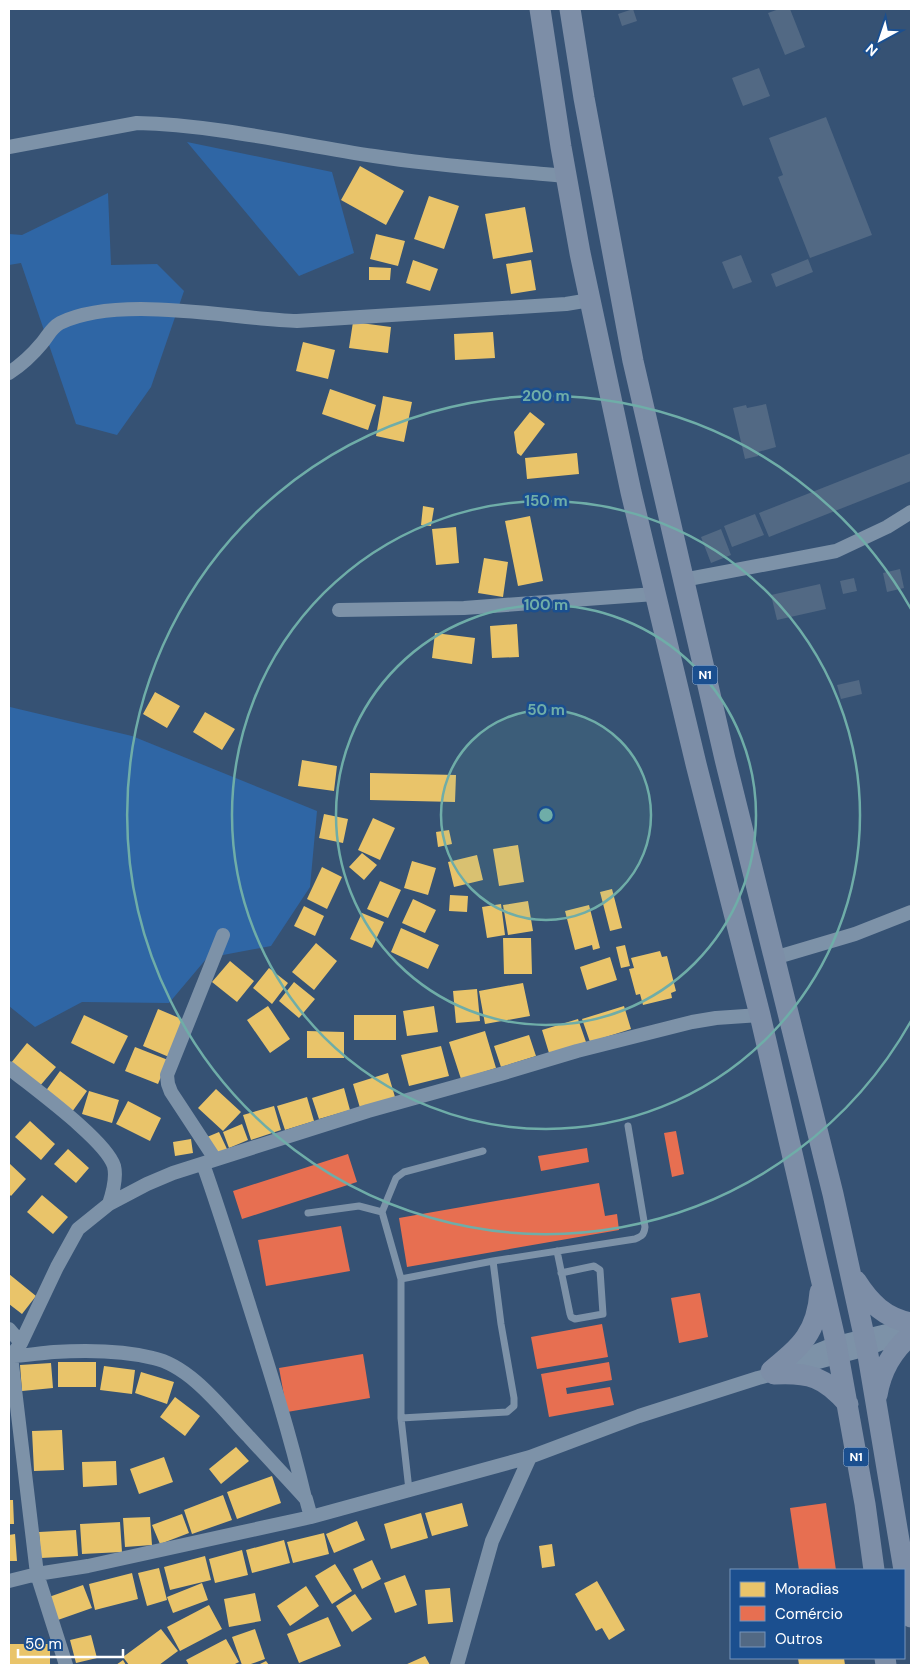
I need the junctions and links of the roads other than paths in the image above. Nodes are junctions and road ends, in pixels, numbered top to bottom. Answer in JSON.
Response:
{"nodes":[{"id":1,"x":540,"y":9,"type":"edge"},
{"id":2,"x":570,"y":9,"type":"edge"},
{"id":3,"x":9,"y":148,"type":"edge"},
{"id":4,"x":567,"y":176,"type":"junction"},
{"id":5,"x":590,"y":300,"type":"junction"},
{"id":6,"x":9,"y":373,"type":"edge"},
{"id":7,"x":911,"y":512,"type":"edge"},
{"id":8,"x":683,"y":580,"type":"junction"},
{"id":9,"x":656,"y":594,"type":"junction"},
{"id":10,"x":339,"y":610,"type":"dead end"},
{"id":11,"x":911,"y":912,"type":"edge"},
{"id":12,"x":223,"y":936,"type":"dead end"},
{"id":13,"x":774,"y":958,"type":"junction"},
{"id":14,"x":760,"y":1015,"type":"junction"},
{"id":15,"x":9,"y":1068,"type":"edge"},
{"id":16,"x":628,"y":1126,"type":"dead end"},
{"id":17,"x":483,"y":1151,"type":"dead end"},
{"id":18,"x":209,"y":1162,"type":"junction"},
{"id":19,"x":109,"y":1204,"type":"junction"},
{"id":20,"x":382,"y":1212,"type":"junction"},
{"id":21,"x":308,"y":1213,"type":"dead end"},
{"id":22,"x":557,"y":1251,"type":"junction"},
{"id":23,"x":493,"y":1261,"type":"junction"},
{"id":24,"x":849,"y":1271,"type":"junction"},
{"id":25,"x":561,"y":1273,"type":"junction"},
{"id":26,"x":821,"y":1277,"type":"junction"},
{"id":27,"x":400,"y":1278,"type":"junction"},
{"id":28,"x":9,"y":1329,"type":"edge"},
{"id":29,"x":910,"y":1334,"type":"edge"},
{"id":30,"x":865,"y":1342,"type":"junction"},
{"id":31,"x":21,"y":1343,"type":"junction"},
{"id":32,"x":837,"y":1350,"type":"junction"},
{"id":33,"x":10,"y":1356,"type":"edge"},
{"id":34,"x":768,"y":1374,"type":"junction"},
{"id":35,"x":876,"y":1400,"type":"junction"},
{"id":36,"x":848,"y":1404,"type":"junction"},
{"id":37,"x":401,"y":1418,"type":"junction"},
{"id":38,"x":530,"y":1457,"type":"junction"},
{"id":39,"x":409,"y":1490,"type":"junction"},
{"id":40,"x":306,"y":1499,"type":"junction"},
{"id":41,"x":311,"y":1517,"type":"junction"},
{"id":42,"x":874,"y":1569,"type":"edge"},
{"id":43,"x":904,"y":1569,"type":"edge"},
{"id":44,"x":37,"y":1574,"type":"junction"},
{"id":45,"x":905,"y":1578,"type":"edge"},
{"id":46,"x":9,"y":1581,"type":"edge"},
{"id":47,"x":911,"y":1617,"type":"edge"},
{"id":48,"x":66,"y":1665,"type":"edge"},
{"id":49,"x":457,"y":1665,"type":"edge"}],
"edges":[{"from":1,"to":4,"type":"main road","number":"N1"},
{"from":2,"to":8,"type":"main road","number":"N1"},
{"from":3,"to":4,"type":"street"},
{"from":4,"to":5,"type":"main road","number":"N1"},
{"from":5,"to":6,"type":"street"},
{"from":5,"to":9,"type":"main road","number":"N1"},
{"from":7,"to":8,"type":"street"},
{"from":8,"to":13,"type":"main road","number":"N1"},
{"from":9,"to":10,"type":"street"},
{"from":9,"to":14,"type":"main road","number":"N1"},
{"from":11,"to":13,"type":"street"},
{"from":12,"to":18,"type":"street"},
{"from":13,"to":24,"type":"main road","number":"N1"},
{"from":14,"to":18,"type":"street"},
{"from":14,"to":26,"type":"main road","number":"N1"},
{"from":15,"to":19,"type":"street"},
{"from":16,"to":22,"type":"lane"},
{"from":17,"to":20,"type":"lane"},
{"from":18,"to":19,"type":"street"},
{"from":18,"to":40,"type":"street"},
{"from":19,"to":31,"type":"street"},
{"from":20,"to":21,"type":"lane"},
{"from":20,"to":27,"type":"lane"},
{"from":22,"to":23,"type":"lane"},
{"from":22,"to":25,"type":"lane"},
{"from":23,"to":27,"type":"lane"},
{"from":23,"to":37,"type":"lane"},
{"from":24,"to":29,"type":"main road"},
{"from":24,"to":30,"type":"main road","number":"N1"},
{"from":25,"to":25,"type":"lane"},
{"from":26,"to":32,"type":"main road","number":"N1"},
{"from":26,"to":34,"type":"main road"},
{"from":27,"to":37,"type":"lane"},
{"from":28,"to":31,"type":"street"},
{"from":29,"to":30,"type":"street"},
{"from":29,"to":35,"type":"main road"},
{"from":30,"to":32,"type":"street"},
{"from":30,"to":35,"type":"main road","number":"N1"},
{"from":31,"to":33,"type":"street"},
{"from":32,"to":34,"type":"street"},
{"from":32,"to":36,"type":"main road","number":"N1"},
{"from":33,"to":40,"type":"street"},
{"from":33,"to":44,"type":"street"},
{"from":34,"to":36,"type":"main road"},
{"from":34,"to":38,"type":"street"},
{"from":35,"to":43,"type":"main road","number":"N1"},
{"from":36,"to":42,"type":"main road","number":"N1"},
{"from":37,"to":39,"type":"lane"},
{"from":38,"to":39,"type":"street"},
{"from":38,"to":49,"type":"street"},
{"from":39,"to":41,"type":"street"},
{"from":40,"to":41,"type":"street"},
{"from":41,"to":44,"type":"street"},
{"from":44,"to":46,"type":"street"},
{"from":44,"to":48,"type":"street"},
{"from":45,"to":47,"type":"main road","number":"N1"}]}
